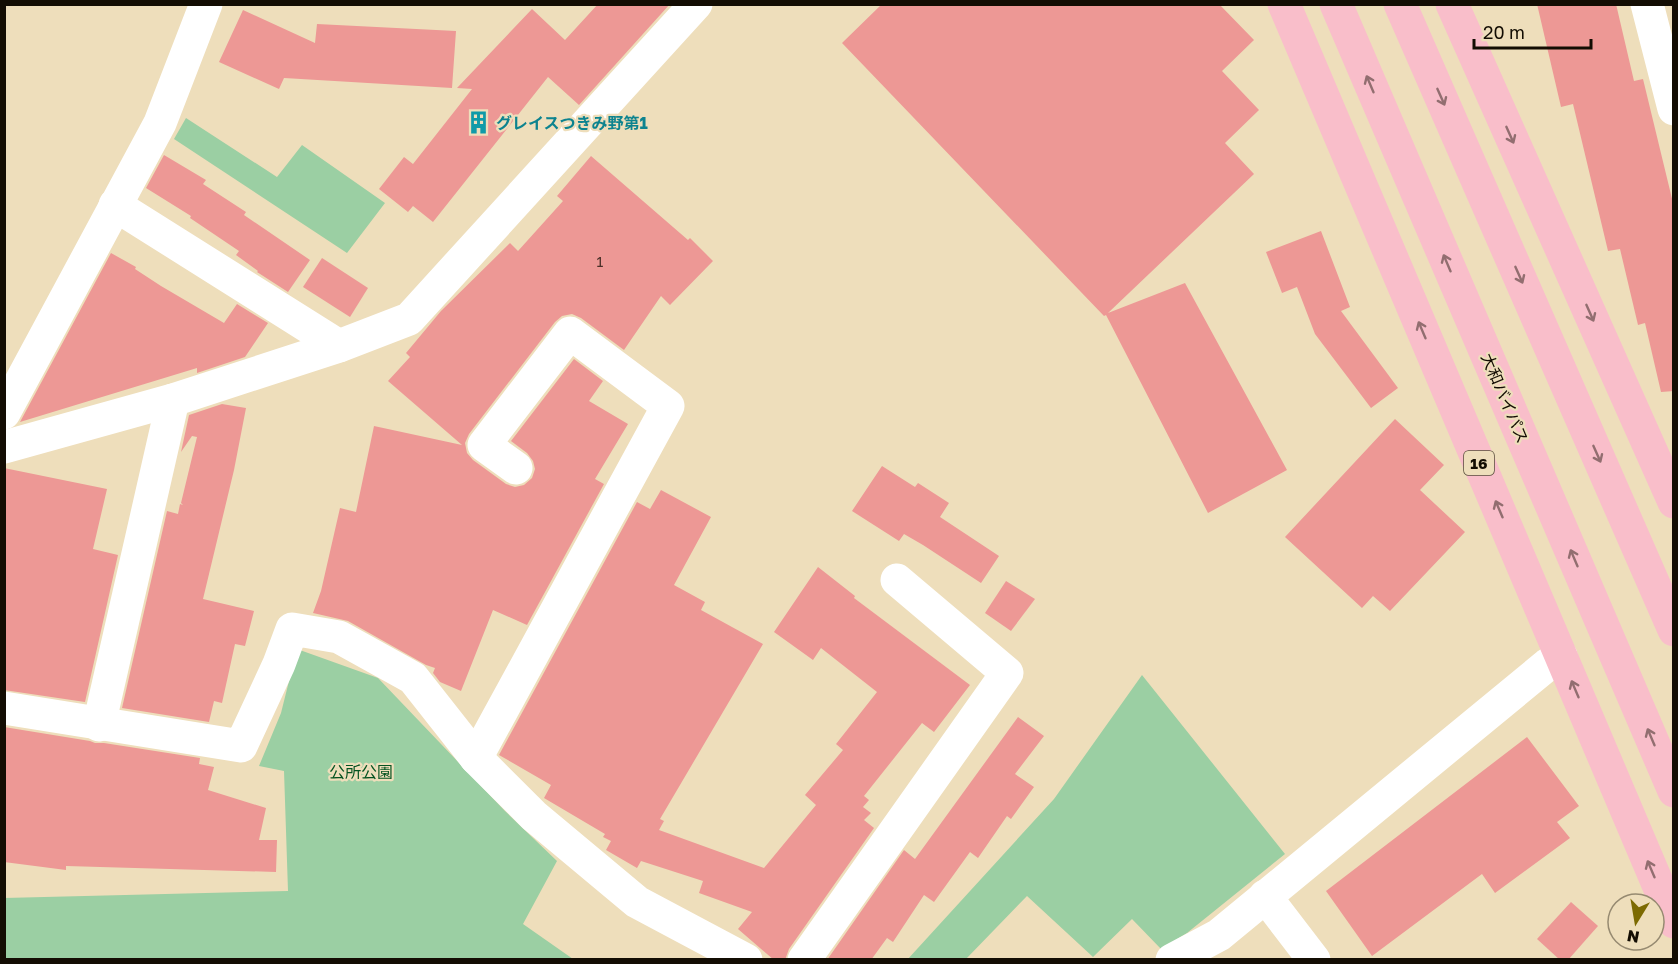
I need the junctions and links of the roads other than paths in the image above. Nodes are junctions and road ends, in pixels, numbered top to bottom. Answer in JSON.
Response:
{"nodes":[{"id":1,"x":206,"y":4,"type":"edge"},
{"id":2,"x":696,"y":4,"type":"edge"},
{"id":3,"x":1284,"y":4,"type":"edge"},
{"id":4,"x":1336,"y":4,"type":"edge"},
{"id":5,"x":1400,"y":4,"type":"edge"},
{"id":6,"x":1452,"y":4,"type":"edge"},
{"id":7,"x":1647,"y":4,"type":"edge"},
{"id":8,"x":1674,"y":109,"type":"edge"},
{"id":9,"x":115,"y":205,"type":"junction"},
{"id":10,"x":339,"y":346,"type":"junction"},
{"id":11,"x":173,"y":400,"type":"junction"},
{"id":12,"x":4,"y":413,"type":"edge"},
{"id":13,"x":4,"y":447,"type":"edge"},
{"id":14,"x":516,"y":468,"type":"dead end"},
{"id":15,"x":1673,"y":501,"type":"edge"},
{"id":16,"x":897,"y":580,"type":"dead end"},
{"id":17,"x":1674,"y":630,"type":"edge"},
{"id":18,"x":1561,"y":656,"type":"junction"},
{"id":19,"x":4,"y":708,"type":"edge"},
{"id":20,"x":99,"y":725,"type":"junction"},
{"id":21,"x":476,"y":758,"type":"junction"},
{"id":22,"x":1674,"y":791,"type":"edge"},
{"id":23,"x":1265,"y":896,"type":"junction"},
{"id":24,"x":1674,"y":922,"type":"edge"},
{"id":25,"x":746,"y":960,"type":"edge"},
{"id":26,"x":804,"y":960,"type":"edge"},
{"id":27,"x":1172,"y":960,"type":"edge"},
{"id":28,"x":1314,"y":960,"type":"edge"}],
"edges":[{"from":1,"to":9,"type":"street"},
{"from":2,"to":10,"type":"street"},
{"from":18,"to":3,"type":"highway","number":"16","one_way":true},
{"from":22,"to":4,"type":"highway","name":"大和バイパス","one_way":true},
{"from":5,"to":17,"type":"highway","one_way":true},
{"from":6,"to":15,"type":"highway","one_way":true},
{"from":7,"to":8,"type":"street"},
{"from":9,"to":10,"type":"street"},
{"from":9,"to":12,"type":"street"},
{"from":10,"to":11,"type":"street"},
{"from":11,"to":13,"type":"street"},
{"from":11,"to":20,"type":"street"},
{"from":14,"to":21,"type":"street"},
{"from":16,"to":26,"type":"street"},
{"from":18,"to":23,"type":"street"},
{"from":24,"to":18,"type":"highway","number":"16","one_way":true},
{"from":19,"to":20,"type":"street"},
{"from":20,"to":21,"type":"street"},
{"from":21,"to":25,"type":"street"},
{"from":23,"to":27,"type":"street"},
{"from":23,"to":28,"type":"street"}]}
